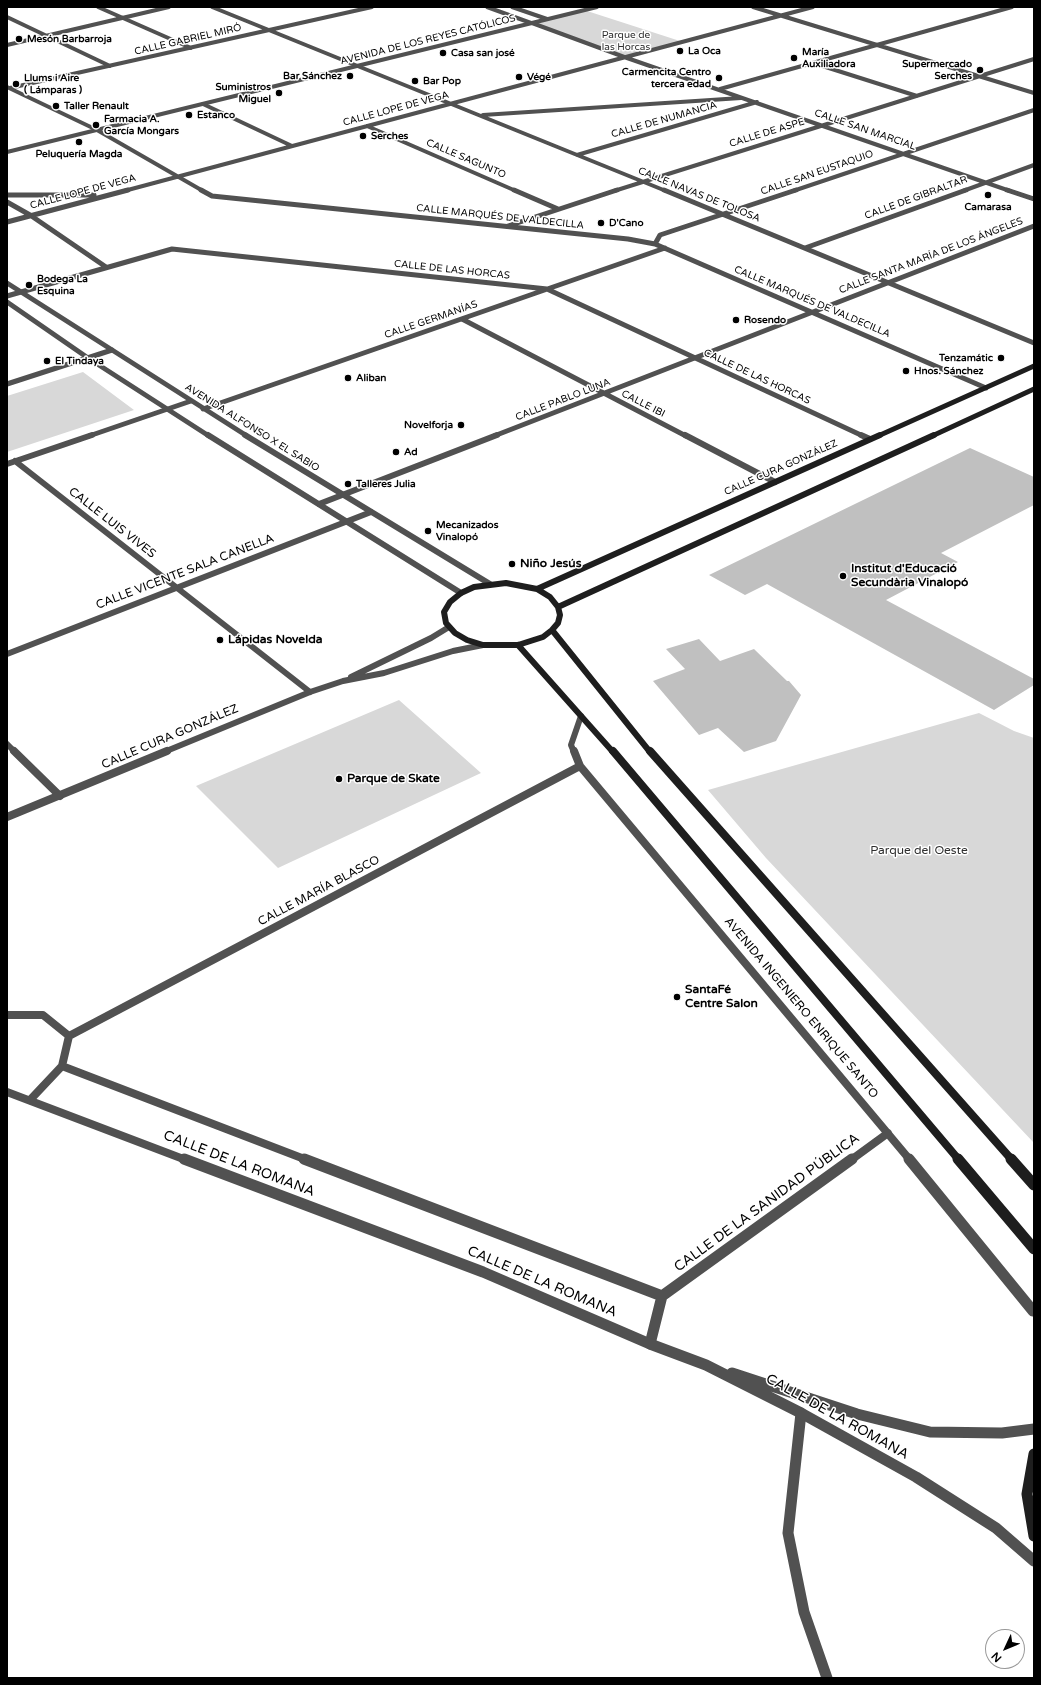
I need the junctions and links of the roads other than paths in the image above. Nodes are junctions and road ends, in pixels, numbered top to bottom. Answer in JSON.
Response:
{"nodes":[{"id":1,"x":98,"y":7,"type":"edge"},
{"id":2,"x":169,"y":7,"type":"edge"},
{"id":3,"x":212,"y":7,"type":"edge"},
{"id":4,"x":372,"y":7,"type":"edge"},
{"id":5,"x":487,"y":7,"type":"edge"},
{"id":6,"x":512,"y":7,"type":"edge"},
{"id":7,"x":597,"y":7,"type":"edge"},
{"id":8,"x":753,"y":7,"type":"edge"},
{"id":9,"x":813,"y":7,"type":"edge"},
{"id":10,"x":1012,"y":7,"type":"edge"},
{"id":11,"x":781,"y":15,"type":"junction"},
{"id":12,"x":7,"y":17,"type":"edge"},
{"id":13,"x":123,"y":18,"type":"junction"},
{"id":14,"x":547,"y":19,"type":"junction"},
{"id":15,"x":532,"y":23,"type":"junction"},
{"id":16,"x":270,"y":30,"type":"junction"},
{"id":17,"x":47,"y":35,"type":"junction"},
{"id":18,"x":876,"y":44,"type":"junction"},
{"id":19,"x":7,"y":45,"type":"edge"},
{"id":20,"x":191,"y":48,"type":"junction"},
{"id":21,"x":627,"y":58,"type":"junction"},
{"id":22,"x":1034,"y":59,"type":"edge"},
{"id":23,"x":812,"y":63,"type":"junction"},
{"id":24,"x":357,"y":65,"type":"junction"},
{"id":25,"x":110,"y":66,"type":"junction"},
{"id":26,"x":980,"y":76,"type":"junction"},
{"id":27,"x":8,"y":88,"type":"edge"},
{"id":28,"x":720,"y":89,"type":"junction"},
{"id":29,"x":1034,"y":93,"type":"edge"},
{"id":30,"x":917,"y":96,"type":"junction"},
{"id":31,"x":746,"y":98,"type":"junction"},
{"id":32,"x":756,"y":102,"type":"junction"},
{"id":33,"x":451,"y":103,"type":"junction"},
{"id":34,"x":203,"y":104,"type":"junction"},
{"id":35,"x":1034,"y":110,"type":"edge"},
{"id":36,"x":481,"y":115,"type":"junction"},
{"id":37,"x":823,"y":125,"type":"junction"},
{"id":38,"x":367,"y":126,"type":"junction"},
{"id":39,"x":97,"y":130,"type":"junction"},
{"id":40,"x":292,"y":146,"type":"junction"},
{"id":41,"x":7,"y":152,"type":"edge"},
{"id":42,"x":904,"y":153,"type":"junction"},
{"id":43,"x":578,"y":155,"type":"junction"},
{"id":44,"x":1034,"y":165,"type":"edge"},
{"id":45,"x":176,"y":176,"type":"junction"},
{"id":46,"x":643,"y":181,"type":"junction"},
{"id":47,"x":986,"y":182,"type":"junction"},
{"id":48,"x":7,"y":195,"type":"edge"},
{"id":49,"x":104,"y":195,"type":"junction"},
{"id":50,"x":1034,"y":199,"type":"edge"},
{"id":51,"x":7,"y":202,"type":"edge"},
{"id":52,"x":558,"y":209,"type":"junction"},
{"id":53,"x":723,"y":214,"type":"junction"},
{"id":54,"x":30,"y":215,"type":"junction"},
{"id":55,"x":7,"y":222,"type":"edge"},
{"id":56,"x":506,"y":226,"type":"junction"},
{"id":57,"x":1034,"y":226,"type":"edge"},
{"id":58,"x":655,"y":244,"type":"junction"},
{"id":59,"x":665,"y":248,"type":"junction"},
{"id":60,"x":805,"y":248,"type":"junction"},
{"id":61,"x":106,"y":267,"type":"junction"},
{"id":62,"x":7,"y":283,"type":"edge"},
{"id":63,"x":888,"y":283,"type":"junction"},
{"id":64,"x":548,"y":289,"type":"junction"},
{"id":65,"x":21,"y":292,"type":"junction"},
{"id":66,"x":7,"y":296,"type":"edge"},
{"id":67,"x":7,"y":302,"type":"edge"},
{"id":68,"x":813,"y":312,"type":"junction"},
{"id":69,"x":462,"y":319,"type":"junction"},
{"id":70,"x":1034,"y":343,"type":"edge"},
{"id":71,"x":112,"y":350,"type":"junction"},
{"id":72,"x":88,"y":358,"type":"junction"},
{"id":73,"x":696,"y":358,"type":"junction"},
{"id":74,"x":1034,"y":366,"type":"edge"},
{"id":75,"x":7,"y":384,"type":"edge"},
{"id":76,"x":986,"y":388,"type":"junction"},
{"id":77,"x":1034,"y":389,"type":"edge"},
{"id":78,"x":603,"y":394,"type":"junction"},
{"id":79,"x":191,"y":401,"type":"junction"},
{"id":80,"x":166,"y":409,"type":"junction"},
{"id":81,"x":203,"y":409,"type":"junction"},
{"id":82,"x":870,"y":439,"type":"junction"},
{"id":83,"x":15,"y":461,"type":"junction"},
{"id":84,"x":7,"y":464,"type":"edge"},
{"id":85,"x":775,"y":482,"type":"junction"},
{"id":86,"x":344,"y":495,"type":"junction"},
{"id":87,"x":319,"y":504,"type":"junction"},
{"id":88,"x":371,"y":512,"type":"junction"},
{"id":89,"x":346,"y":521,"type":"junction"},
{"id":90,"x":490,"y":584,"type":"junction"},
{"id":91,"x":177,"y":587,"type":"junction"},
{"id":92,"x":537,"y":589,"type":"junction"},
{"id":93,"x":461,"y":593,"type":"junction"},
{"id":94,"x":558,"y":607,"type":"junction"},
{"id":95,"x":449,"y":627,"type":"junction"},
{"id":96,"x":552,"y":630,"type":"junction"},
{"id":97,"x":483,"y":645,"type":"junction"},
{"id":98,"x":518,"y":645,"type":"junction"},
{"id":99,"x":7,"y":654,"type":"edge"},
{"id":100,"x":343,"y":681,"type":"junction"},
{"id":101,"x":310,"y":692,"type":"junction"},
{"id":102,"x":581,"y":716,"type":"junction"},
{"id":103,"x":7,"y":744,"type":"edge"},
{"id":104,"x":580,"y":766,"type":"junction"},
{"id":105,"x":60,"y":796,"type":"junction"},
{"id":106,"x":7,"y":818,"type":"edge"},
{"id":107,"x":7,"y":1015,"type":"edge"},
{"id":108,"x":69,"y":1036,"type":"junction"},
{"id":109,"x":62,"y":1066,"type":"junction"},
{"id":110,"x":7,"y":1092,"type":"edge"},
{"id":111,"x":30,"y":1100,"type":"junction"},
{"id":112,"x":888,"y":1132,"type":"junction"},
{"id":113,"x":1034,"y":1185,"type":"edge"},
{"id":114,"x":1034,"y":1249,"type":"edge"},
{"id":115,"x":662,"y":1296,"type":"junction"},
{"id":116,"x":1033,"y":1311,"type":"dead end"},
{"id":117,"x":650,"y":1344,"type":"junction"},
{"id":118,"x":706,"y":1365,"type":"junction"},
{"id":119,"x":801,"y":1412,"type":"junction"},
{"id":120,"x":1034,"y":1429,"type":"edge"},
{"id":121,"x":1034,"y":1454,"type":"edge"},
{"id":122,"x":1034,"y":1536,"type":"edge"},
{"id":123,"x":1034,"y":1561,"type":"edge"},
{"id":124,"x":827,"y":1678,"type":"edge"}],
"edges":[{"from":1,"to":13,"type":"street"},
{"from":2,"to":13,"type":"street"},
{"from":3,"to":16,"type":"street","name":"CALLE NAVAS DE TOLOSA"},
{"from":4,"to":16,"type":"street","name":"CALLE GABRIEL MIRÓ"},
{"from":5,"to":15,"type":"street","name":"CALLE SAN MARCIAL"},
{"from":6,"to":14,"type":"street"},
{"from":7,"to":14,"type":"street","name":"AVENIDA DE LOS REYES CATÓLICOS"},
{"from":8,"to":11,"type":"street"},
{"from":9,"to":11,"type":"street","name":"CALLE LOPE DE VEGA"},
{"from":10,"to":18,"type":"street"},
{"from":11,"to":18,"type":"street"},
{"from":11,"to":21,"type":"street","name":"CALLE LOPE DE VEGA"},
{"from":12,"to":17,"type":"street"},
{"from":13,"to":17,"type":"street"},
{"from":13,"to":20,"type":"street"},
{"from":14,"to":15,"type":"street","name":"AVENIDA DE LOS REYES CATÓLICOS"},
{"from":15,"to":21,"type":"street","name":"CALLE SAN MARCIAL"},
{"from":15,"to":24,"type":"street","name":"AVENIDA DE LOS REYES CATÓLICOS"},
{"from":16,"to":20,"type":"street","name":"CALLE GABRIEL MIRÓ"},
{"from":16,"to":24,"type":"street","name":"CALLE NAVAS DE TOLOSA"},
{"from":17,"to":19,"type":"street"},
{"from":17,"to":25,"type":"street"},
{"from":18,"to":23,"type":"street"},
{"from":18,"to":26,"type":"street"},
{"from":20,"to":25,"type":"street","name":"CALLE GABRIEL MIRÓ"},
{"from":21,"to":28,"type":"street","name":"CALLE SAN MARCIAL"},
{"from":21,"to":33,"type":"street","name":"CALLE LOPE DE VEGA"},
{"from":22,"to":26,"type":"street","name":"CALLE DE ASPE"},
{"from":23,"to":28,"type":"street"},
{"from":23,"to":30,"type":"street"},
{"from":24,"to":33,"type":"street","name":"CALLE NAVAS DE TOLOSA"},
{"from":24,"to":34,"type":"street","name":"AVENIDA DE LOS REYES CATÓLICOS"},
{"from":25,"to":27,"type":"street","name":"CALLE GABRIEL MIRÓ"},
{"from":26,"to":29,"type":"street"},
{"from":26,"to":30,"type":"street","name":"CALLE DE ASPE"},
{"from":27,"to":39,"type":"street","name":"CALLE MARQUÉS DE VALDECILLA"},
{"from":28,"to":31,"type":"street","name":"CALLE SAN MARCIAL"},
{"from":30,"to":37,"type":"street","name":"CALLE DE ASPE"},
{"from":31,"to":32,"type":"street","name":"CALLE SAN MARCIAL"},
{"from":31,"to":36,"type":"street"},
{"from":32,"to":37,"type":"street","name":"CALLE SAN MARCIAL"},
{"from":32,"to":43,"type":"street","name":"CALLE DE NUMANCIA"},
{"from":33,"to":36,"type":"street","name":"CALLE NAVAS DE TOLOSA"},
{"from":33,"to":38,"type":"street","name":"CALLE LOPE DE VEGA"},
{"from":34,"to":39,"type":"street","name":"AVENIDA DE LOS REYES CATÓLICOS"},
{"from":34,"to":40,"type":"street"},
{"from":35,"to":42,"type":"street","name":"CALLE SAN EUSTAQUIO"},
{"from":36,"to":43,"type":"street","name":"CALLE NAVAS DE TOLOSA"},
{"from":37,"to":42,"type":"street","name":"CALLE SAN MARCIAL"},
{"from":37,"to":46,"type":"street","name":"CALLE DE ASPE"},
{"from":38,"to":40,"type":"street","name":"CALLE LOPE DE VEGA"},
{"from":38,"to":52,"type":"street","name":"CALLE SAGUNTO"},
{"from":39,"to":41,"type":"street","name":"AVENIDA DE LOS REYES CATÓLICOS"},
{"from":39,"to":45,"type":"street","name":"CALLE MARQUÉS DE VALDECILLA"},
{"from":40,"to":45,"type":"street","name":"CALLE LOPE DE VEGA"},
{"from":42,"to":47,"type":"street","name":"CALLE SAN MARCIAL"},
{"from":42,"to":53,"type":"street","name":"CALLE SAN EUSTAQUIO"},
{"from":43,"to":46,"type":"street","name":"CALLE NAVAS DE TOLOSA"},
{"from":44,"to":47,"type":"street","name":"CALLE DE GIBRALTAR"},
{"from":45,"to":49,"type":"street","name":"CALLE LOPE DE VEGA"},
{"from":45,"to":56,"type":"street","name":"CALLE MARQUÉS DE VALDECILLA"},
{"from":46,"to":52,"type":"street","name":"CALLE DE ASPE"},
{"from":46,"to":53,"type":"street","name":"CALLE NAVAS DE TOLOSA"},
{"from":47,"to":50,"type":"street","name":"CALLE SAN MARCIAL"},
{"from":47,"to":60,"type":"street","name":"CALLE DE GIBRALTAR"},
{"from":48,"to":49,"type":"street"},
{"from":49,"to":54,"type":"street","name":"CALLE LOPE DE VEGA"},
{"from":51,"to":54,"type":"street"},
{"from":52,"to":56,"type":"street","name":"CALLE DE ASPE"},
{"from":53,"to":58,"type":"street","name":"CALLE SAN EUSTAQUIO"},
{"from":53,"to":60,"type":"street","name":"CALLE NAVAS DE TOLOSA"},
{"from":54,"to":55,"type":"street","name":"CALLE LOPE DE VEGA"},
{"from":54,"to":61,"type":"street"},
{"from":56,"to":58,"type":"street","name":"CALLE MARQUÉS DE VALDECILLA"},
{"from":57,"to":63,"type":"street","name":"CALLE SANTA MARÍA DE LOS ÁNGELES"},
{"from":58,"to":59,"type":"street","name":"CALLE MARQUÉS DE VALDECILLA"},
{"from":59,"to":64,"type":"street","name":"CALLE GERMANÍAS"},
{"from":59,"to":68,"type":"street","name":"CALLE MARQUÉS DE VALDECILLA"},
{"from":60,"to":63,"type":"street","name":"CALLE NAVAS DE TOLOSA"},
{"from":61,"to":64,"type":"street","name":"CALLE DE LAS HORCAS"},
{"from":61,"to":65,"type":"street","name":"CALLE DE LAS HORCAS"},
{"from":62,"to":65,"type":"street","name":"AVENIDA ALFONSO X EL SABIO"},
{"from":63,"to":68,"type":"street","name":"CALLE SANTA MARÍA DE LOS ÁNGELES"},
{"from":63,"to":70,"type":"street","name":"CALLE NAVAS DE TOLOSA"},
{"from":64,"to":69,"type":"street","name":"CALLE GERMANÍAS"},
{"from":64,"to":73,"type":"street","name":"CALLE DE LAS HORCAS"},
{"from":65,"to":66,"type":"street","name":"CALLE DE LAS HORCAS"},
{"from":65,"to":71,"type":"street","name":"AVENIDA ALFONSO X EL SABIO"},
{"from":67,"to":72,"type":"street"},
{"from":68,"to":73,"type":"street","name":"CALLE PABLO LUNA"},
{"from":68,"to":76,"type":"street","name":"CALLE MARQUÉS DE VALDECILLA"},
{"from":69,"to":78,"type":"street","name":"CALLE IBI"},
{"from":69,"to":81,"type":"street","name":"CALLE GERMANÍAS"},
{"from":71,"to":72,"type":"street"},
{"from":71,"to":79,"type":"street","name":"AVENIDA ALFONSO X EL SABIO"},
{"from":72,"to":75,"type":"street"},
{"from":72,"to":80,"type":"street"},
{"from":73,"to":78,"type":"street","name":"CALLE PABLO LUNA"},
{"from":73,"to":82,"type":"street","name":"CALLE DE LAS HORCAS"},
{"from":74,"to":76,"type":"main road","name":"CALLE CURA GONZÁLEZ"},
{"from":76,"to":82,"type":"main road","name":"CALLE CURA GONZÁLEZ"},
{"from":77,"to":94,"type":"main road"},
{"from":78,"to":85,"type":"street","name":"CALLE IBI"},
{"from":78,"to":86,"type":"street","name":"CALLE PABLO LUNA"},
{"from":79,"to":80,"type":"street"},
{"from":79,"to":81,"type":"street","name":"AVENIDA ALFONSO X EL SABIO"},
{"from":80,"to":83,"type":"street"},
{"from":80,"to":87,"type":"street"},
{"from":81,"to":86,"type":"street","name":"AVENIDA ALFONSO X EL SABIO"},
{"from":82,"to":85,"type":"main road","name":"CALLE CURA GONZÁLEZ"},
{"from":83,"to":84,"type":"street"},
{"from":83,"to":91,"type":"street","name":"CALLE LUIS VIVES"},
{"from":85,"to":92,"type":"main road","name":"CALLE CURA GONZÁLEZ"},
{"from":86,"to":87,"type":"street","name":"CALLE PABLO LUNA"},
{"from":86,"to":88,"type":"street","name":"AVENIDA ALFONSO X EL SABIO"},
{"from":87,"to":89,"type":"street"},
{"from":88,"to":89,"type":"street","name":"CALLE VICENTE SALA CANELLA"},
{"from":88,"to":90,"type":"street","name":"AVENIDA ALFONSO X EL SABIO"},
{"from":89,"to":91,"type":"street","name":"CALLE VICENTE SALA CANELLA"},
{"from":89,"to":93,"type":"street"},
{"from":90,"to":92,"type":"main road"},
{"from":90,"to":93,"type":"main road"},
{"from":91,"to":99,"type":"street","name":"CALLE VICENTE SALA CANELLA"},
{"from":91,"to":101,"type":"street","name":"CALLE LUIS VIVES"},
{"from":92,"to":94,"type":"main road"},
{"from":93,"to":95,"type":"main road"},
{"from":94,"to":96,"type":"main road"},
{"from":95,"to":97,"type":"main road"},
{"from":95,"to":100,"type":"street","name":"CALLE CURA GONZÁLEZ"},
{"from":96,"to":98,"type":"main road"},
{"from":96,"to":113,"type":"main road"},
{"from":97,"to":98,"type":"main road"},
{"from":97,"to":100,"type":"street","name":"CALLE CURA GONZÁLEZ"},
{"from":98,"to":102,"type":"main road","name":"AVENIDA INGENIERO ENRIQUE SANTO"},
{"from":100,"to":101,"type":"street","name":"CALLE CURA GONZÁLEZ"},
{"from":101,"to":105,"type":"street","name":"CALLE CURA GONZÁLEZ"},
{"from":102,"to":104,"type":"street","name":"AVENIDA INGENIERO ENRIQUE SANTO"},
{"from":102,"to":114,"type":"main road","name":"AVENIDA INGENIERO ENRIQUE SANTO"},
{"from":103,"to":105,"type":"street"},
{"from":104,"to":108,"type":"street","name":"CALLE MARÍA BLASCO"},
{"from":104,"to":112,"type":"street","name":"AVENIDA INGENIERO ENRIQUE SANTO"},
{"from":105,"to":106,"type":"street","name":"CALLE CURA GONZÁLEZ"},
{"from":107,"to":108,"type":"street"},
{"from":108,"to":109,"type":"street"},
{"from":109,"to":111,"type":"street"},
{"from":109,"to":115,"type":"street"},
{"from":110,"to":111,"type":"street","name":"CALLE DE LA ROMANA"},
{"from":111,"to":117,"type":"street","name":"CALLE DE LA ROMANA"},
{"from":112,"to":115,"type":"street","name":"CALLE DE LA SANIDAD PÚBLICA"},
{"from":112,"to":116,"type":"street","name":"AVENIDA INGENIERO ENRIQUE SANTO"},
{"from":115,"to":117,"type":"street"},
{"from":117,"to":118,"type":"street","name":"CALLE DE LA ROMANA"},
{"from":118,"to":119,"type":"street","name":"CALLE DE LA ROMANA"},
{"from":118,"to":120,"type":"street"},
{"from":119,"to":123,"type":"street","name":"CALLE DE LA ROMANA"},
{"from":119,"to":124,"type":"street"},
{"from":121,"to":122,"type":"main road"}]}
